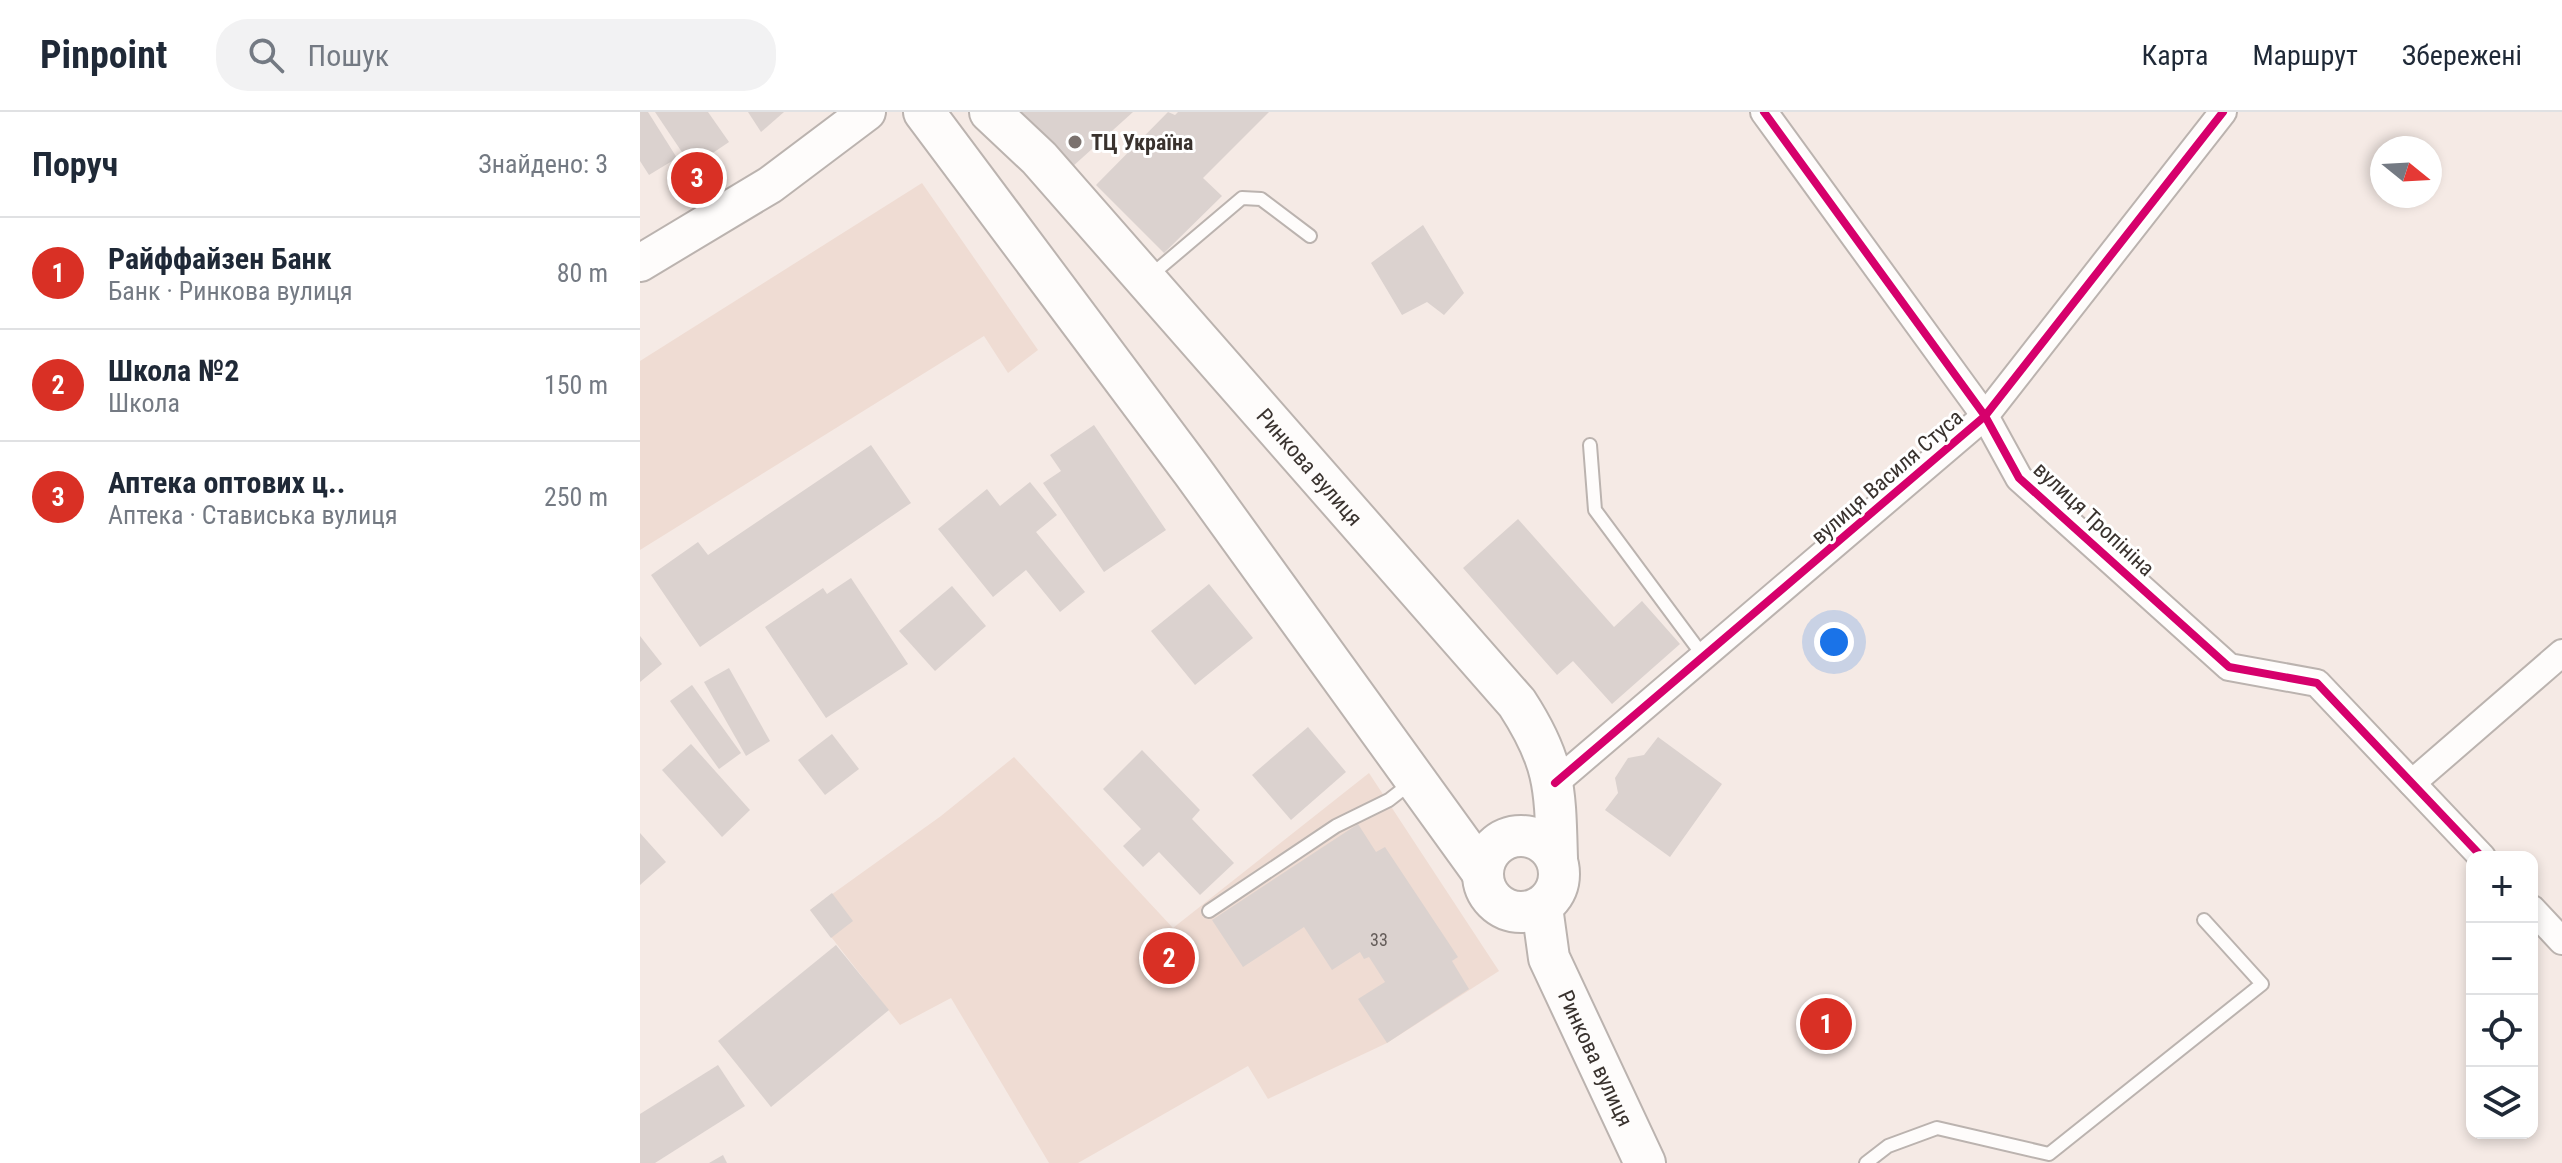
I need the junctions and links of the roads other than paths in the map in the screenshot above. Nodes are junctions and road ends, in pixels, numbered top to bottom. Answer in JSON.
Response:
{"nodes":[{"id":1,"x":867,"y":112,"type":"edge"},
{"id":2,"x":924,"y":112,"type":"edge"},
{"id":3,"x":990,"y":112,"type":"edge"},
{"id":4,"x":1764,"y":112,"type":"edge"},
{"id":5,"x":2223,"y":112,"type":"edge"},
{"id":6,"x":1310,"y":236,"type":"dead end"},
{"id":7,"x":640,"y":263,"type":"edge"},
{"id":8,"x":1146,"y":279,"type":"junction"},
{"id":9,"x":1985,"y":416,"type":"junction"},
{"id":10,"x":1590,"y":445,"type":"dead end"},
{"id":11,"x":2562,"y":653,"type":"edge"},
{"id":12,"x":1705,"y":657,"type":"junction"},
{"id":13,"x":1414,"y":780,"type":"junction"},
{"id":14,"x":1555,"y":783,"type":"junction"},
{"id":15,"x":2412,"y":783,"type":"junction"},
{"id":16,"x":2476,"y":851,"type":"edge"},
{"id":17,"x":1557,"y":859,"type":"junction"},
{"id":18,"x":1482,"y":872,"type":"junction"},
{"id":19,"x":1542,"y":907,"type":"junction"},
{"id":20,"x":1209,"y":911,"type":"dead end"},
{"id":21,"x":2538,"y":915,"type":"edge"},
{"id":22,"x":2204,"y":920,"type":"dead end"},
{"id":23,"x":2562,"y":941,"type":"edge"},
{"id":24,"x":1635,"y":1161,"type":"edge"},
{"id":25,"x":1866,"y":1163,"type":"edge"}],
"edges":[{"from":1,"to":7,"type":"main road"},
{"from":2,"to":13,"type":"main road"},
{"from":3,"to":8,"type":"main road","name":"Ринкова вулиця"},
{"from":4,"to":9,"type":"street","name":"вулиця Тропініна"},
{"from":5,"to":9,"type":"street","name":"вулиця Василя Стуса"},
{"from":6,"to":8,"type":"lane"},
{"from":8,"to":14,"type":"main road","name":"Ринкова вулиця"},
{"from":9,"to":12,"type":"street","name":"вулиця Василя Стуса"},
{"from":9,"to":15,"type":"street","name":"вулиця Тропініна"},
{"from":10,"to":12,"type":"lane"},
{"from":11,"to":15,"type":"street"},
{"from":12,"to":14,"type":"street","name":"вулиця Василя Стуса"},
{"from":13,"to":18,"type":"main road"},
{"from":13,"to":20,"type":"lane"},
{"from":14,"to":17,"type":"main road","name":"Ринкова вулиця"},
{"from":15,"to":16,"type":"street","name":"вулиця Тропініна"},
{"from":17,"to":18,"type":"main road"},
{"from":17,"to":19,"type":"main road","name":"Ринкова вулиця"},
{"from":18,"to":19,"type":"main road"},
{"from":19,"to":24,"type":"main road","name":"Ринкова вулиця"},
{"from":21,"to":23,"type":"street"},
{"from":22,"to":25,"type":"lane"}]}
